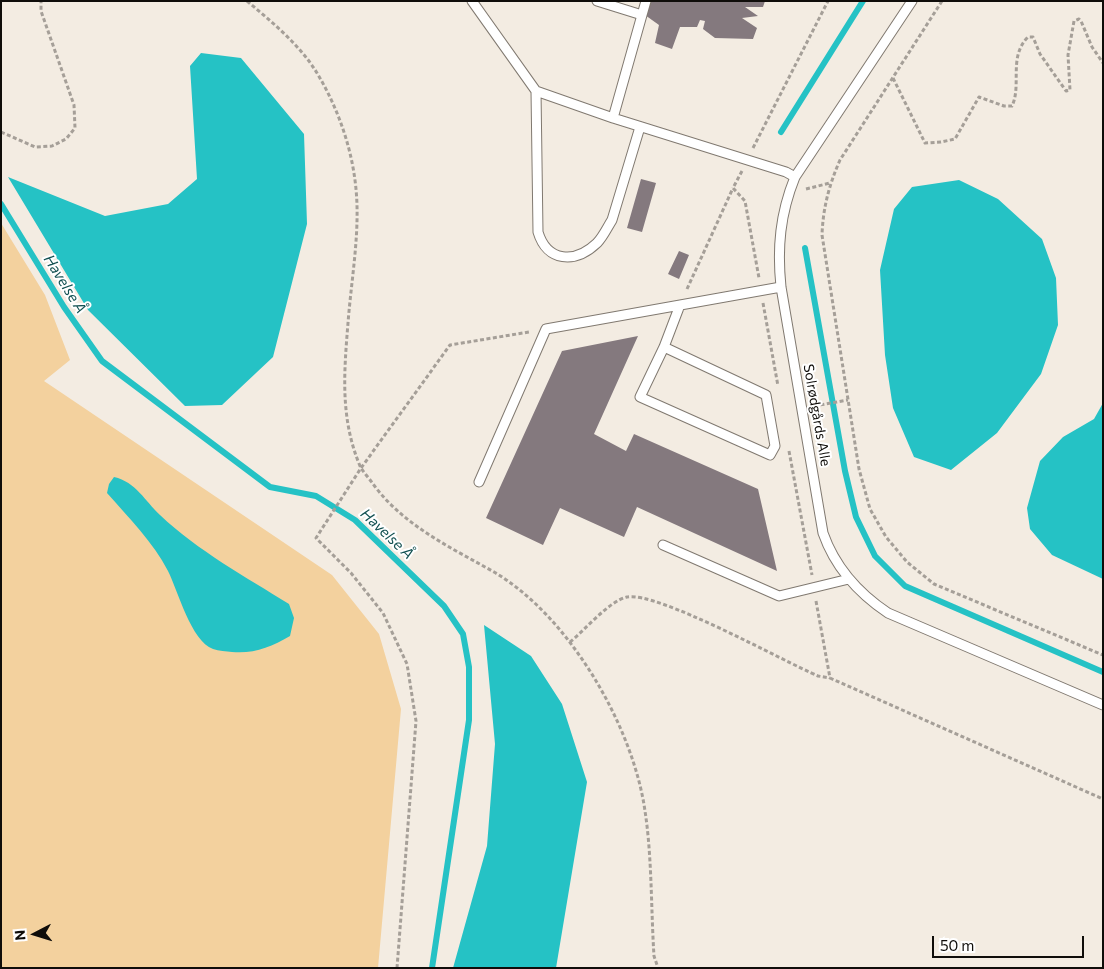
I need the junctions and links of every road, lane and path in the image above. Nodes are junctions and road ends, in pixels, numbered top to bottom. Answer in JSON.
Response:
{"nodes":[{"id":1,"x":41,"y":1,"type":"edge"},
{"id":2,"x":247,"y":1,"type":"edge"},
{"id":3,"x":472,"y":1,"type":"edge"},
{"id":4,"x":597,"y":1,"type":"edge"},
{"id":5,"x":646,"y":1,"type":"edge"},
{"id":6,"x":828,"y":1,"type":"edge"},
{"id":7,"x":912,"y":1,"type":"edge"},
{"id":8,"x":942,"y":1,"type":"edge"},
{"id":9,"x":642,"y":15,"type":"junction"},
{"id":10,"x":1103,"y":63,"type":"edge"},
{"id":11,"x":893,"y":78,"type":"junction"},
{"id":12,"x":536,"y":91,"type":"junction"},
{"id":13,"x":613,"y":118,"type":"junction"},
{"id":14,"x":640,"y":127,"type":"junction"},
{"id":15,"x":1,"y":132,"type":"edge"},
{"id":16,"x":747,"y":161,"type":"junction"},
{"id":17,"x":795,"y":178,"type":"junction"},
{"id":18,"x":830,"y":183,"type":"junction"},
{"id":19,"x":733,"y":188,"type":"junction"},
{"id":20,"x":781,"y":287,"type":"junction"},
{"id":21,"x":761,"y":291,"type":"junction"},
{"id":22,"x":680,"y":305,"type":"junction"},
{"id":23,"x":546,"y":329,"type":"junction"},
{"id":24,"x":664,"y":347,"type":"junction"},
{"id":25,"x":779,"y":393,"type":"dead end"},
{"id":26,"x":848,"y":400,"type":"junction"},
{"id":27,"x":819,"y":406,"type":"dead end"},
{"id":28,"x":788,"y":441,"type":"dead end"},
{"id":29,"x":361,"y":468,"type":"junction"},
{"id":30,"x":479,"y":482,"type":"dead end"},
{"id":31,"x":663,"y":545,"type":"dead end"},
{"id":32,"x":849,"y":579,"type":"junction"},
{"id":33,"x":814,"y":588,"type":"junction"},
{"id":34,"x":570,"y":642,"type":"junction"},
{"id":35,"x":1103,"y":655,"type":"edge"},
{"id":36,"x":830,"y":678,"type":"junction"},
{"id":37,"x":1103,"y":705,"type":"edge"},
{"id":38,"x":1103,"y":799,"type":"edge"},
{"id":39,"x":397,"y":968,"type":"edge"},
{"id":40,"x":658,"y":968,"type":"edge"}],
"edges":[{"from":1,"to":15,"type":"path"},
{"from":2,"to":29,"type":"path"},
{"from":3,"to":12,"type":"lane"},
{"from":4,"to":9,"type":"lane"},
{"from":5,"to":9,"type":"lane"},
{"from":6,"to":16,"type":"path"},
{"from":7,"to":17,"type":"lane","name":"Solrødgårds Alle"},
{"from":8,"to":11,"type":"path"},
{"from":9,"to":13,"type":"lane"},
{"from":10,"to":11,"type":"path"},
{"from":11,"to":18,"type":"path"},
{"from":12,"to":13,"type":"lane"},
{"from":12,"to":14,"type":"lane"},
{"from":13,"to":14,"type":"lane"},
{"from":14,"to":16,"type":"lane"},
{"from":16,"to":17,"type":"lane"},
{"from":16,"to":19,"type":"path"},
{"from":17,"to":18,"type":"path"},
{"from":17,"to":20,"type":"lane","name":"Solrødgårds Alle"},
{"from":18,"to":26,"type":"path"},
{"from":19,"to":21,"type":"path"},
{"from":19,"to":22,"type":"path"},
{"from":20,"to":21,"type":"lane"},
{"from":20,"to":32,"type":"lane","name":"Solrødgårds Alle"},
{"from":21,"to":22,"type":"lane"},
{"from":21,"to":25,"type":"path"},
{"from":22,"to":23,"type":"lane"},
{"from":22,"to":24,"type":"lane"},
{"from":23,"to":29,"type":"path"},
{"from":23,"to":30,"type":"lane"},
{"from":24,"to":24,"type":"lane"},
{"from":26,"to":27,"type":"path"},
{"from":26,"to":35,"type":"path"},
{"from":28,"to":33,"type":"path"},
{"from":29,"to":34,"type":"path"},
{"from":29,"to":39,"type":"path"},
{"from":31,"to":33,"type":"lane"},
{"from":32,"to":33,"type":"lane"},
{"from":32,"to":37,"type":"lane","name":"Solrødgårds Alle"},
{"from":33,"to":36,"type":"path"},
{"from":34,"to":36,"type":"path"},
{"from":34,"to":40,"type":"path"},
{"from":36,"to":38,"type":"path"}]}
